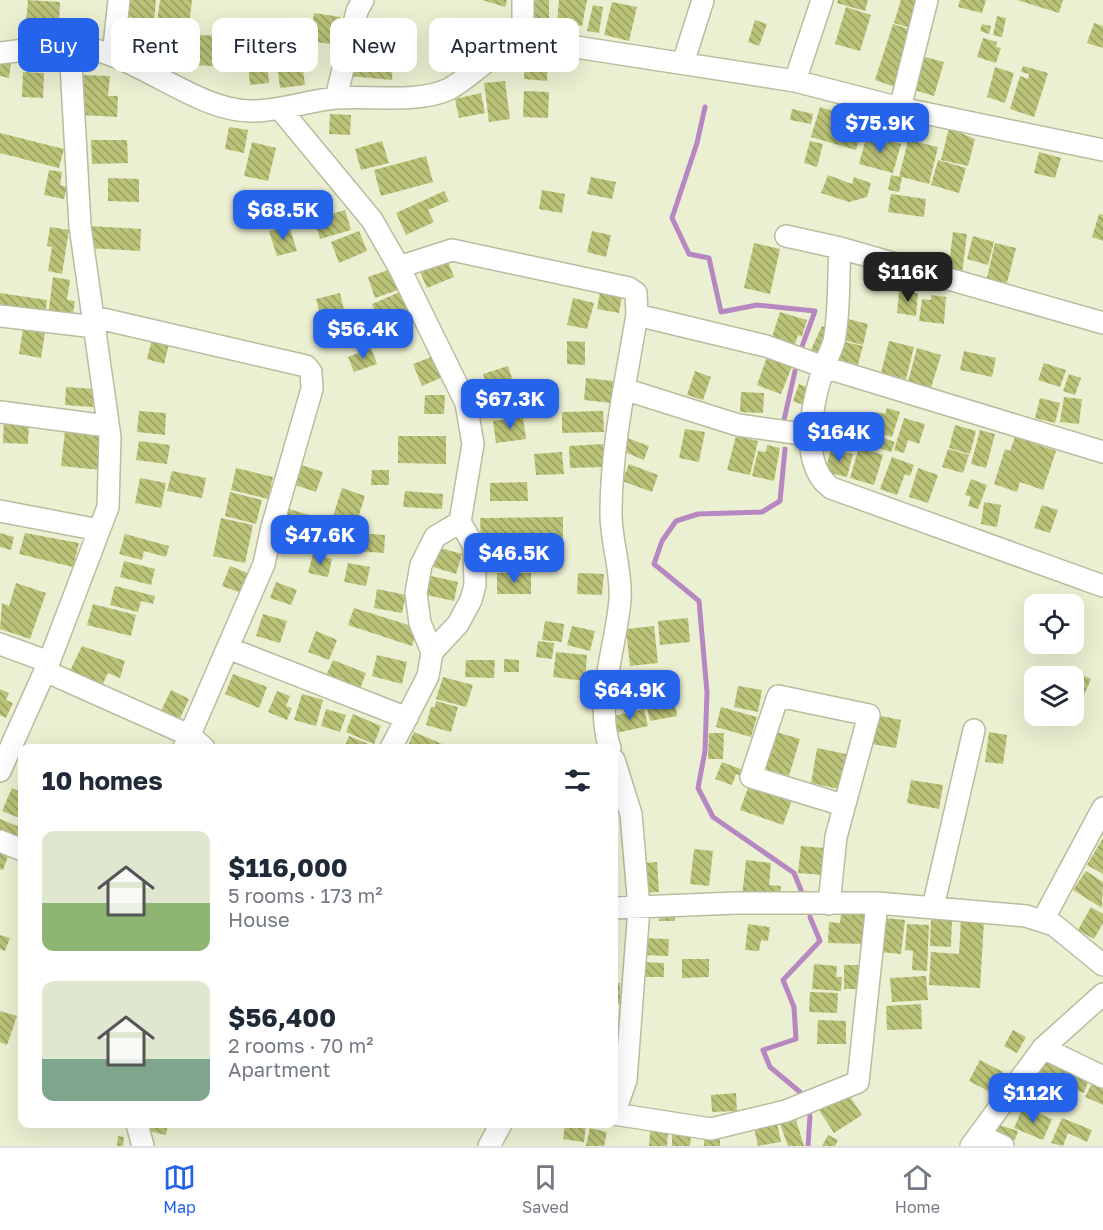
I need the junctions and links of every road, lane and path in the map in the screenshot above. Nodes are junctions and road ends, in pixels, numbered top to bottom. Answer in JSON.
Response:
{"nodes":[{"id":1,"x":119,"y":0,"type":"edge"},
{"id":2,"x":363,"y":0,"type":"edge"},
{"id":3,"x":523,"y":0,"type":"edge"},
{"id":4,"x":703,"y":0,"type":"edge"},
{"id":5,"x":822,"y":0,"type":"edge"},
{"id":6,"x":927,"y":0,"type":"edge"},
{"id":7,"x":117,"y":18,"type":"edge"},
{"id":8,"x":523,"y":18,"type":"edge"},
{"id":9,"x":579,"y":47,"type":"edge"},
{"id":10,"x":18,"y":51,"type":"edge"},
{"id":11,"x":0,"y":53,"type":"edge"},
{"id":12,"x":683,"y":63,"type":"junction"},
{"id":13,"x":72,"y":72,"type":"edge"},
{"id":14,"x":147,"y":72,"type":"edge"},
{"id":15,"x":473,"y":72,"type":"edge"},
{"id":16,"x":795,"y":81,"type":"junction"},
{"id":17,"x":336,"y":99,"type":"junction"},
{"id":18,"x":900,"y":108,"type":"junction"},
{"id":19,"x":281,"y":110,"type":"junction"},
{"id":20,"x":1103,"y":150,"type":"edge"},
{"id":21,"x":786,"y":236,"type":"dead end"},
{"id":22,"x":840,"y":248,"type":"junction"},
{"id":23,"x":399,"y":267,"type":"junction"},
{"id":24,"x":637,"y":315,"type":"junction"},
{"id":25,"x":0,"y":316,"type":"edge"},
{"id":26,"x":95,"y":322,"type":"junction"},
{"id":27,"x":1103,"y":323,"type":"edge"},
{"id":28,"x":824,"y":367,"type":"junction"},
{"id":29,"x":624,"y":389,"type":"junction"},
{"id":30,"x":0,"y":412,"type":"edge"},
{"id":31,"x":107,"y":426,"type":"junction"},
{"id":32,"x":809,"y":435,"type":"junction"},
{"id":33,"x":1103,"y":452,"type":"edge"},
{"id":34,"x":0,"y":511,"type":"edge"},
{"id":35,"x":460,"y":522,"type":"junction"},
{"id":36,"x":99,"y":530,"type":"junction"},
{"id":37,"x":1103,"y":586,"type":"edge"},
{"id":38,"x":0,"y":644,"type":"edge"},
{"id":39,"x":228,"y":648,"type":"junction"},
{"id":40,"x":432,"y":652,"type":"junction"},
{"id":41,"x":47,"y":667,"type":"junction"},
{"id":42,"x":407,"y":718,"type":"junction"},
{"id":43,"x":974,"y":730,"type":"dead end"},
{"id":44,"x":193,"y":744,"type":"edge"},
{"id":45,"x":393,"y":744,"type":"edge"},
{"id":46,"x":608,"y":744,"type":"edge"},
{"id":47,"x":0,"y":771,"type":"edge"},
{"id":48,"x":618,"y":773,"type":"edge"},
{"id":49,"x":843,"y":805,"type":"junction"},
{"id":50,"x":1103,"y":808,"type":"edge"},
{"id":51,"x":0,"y":841,"type":"edge"},
{"id":52,"x":18,"y":848,"type":"edge"},
{"id":53,"x":877,"y":903,"type":"junction"},
{"id":54,"x":829,"y":904,"type":"junction"},
{"id":55,"x":933,"y":907,"type":"junction"},
{"id":56,"x":618,"y":908,"type":"edge"},
{"id":57,"x":639,"y":908,"type":"junction"},
{"id":58,"x":1043,"y":920,"type":"junction"},
{"id":59,"x":1103,"y":965,"type":"edge"},
{"id":60,"x":1103,"y":994,"type":"edge"},
{"id":61,"x":1043,"y":1048,"type":"junction"},
{"id":62,"x":1103,"y":1077,"type":"edge"},
{"id":63,"x":618,"y":1103,"type":"edge"},
{"id":64,"x":618,"y":1115,"type":"edge"},
{"id":65,"x":136,"y":1128,"type":"edge"},
{"id":66,"x":499,"y":1128,"type":"edge"},
{"id":67,"x":975,"y":1141,"type":"edge"},
{"id":68,"x":143,"y":1146,"type":"edge"},
{"id":69,"x":489,"y":1146,"type":"edge"},
{"id":70,"x":1003,"y":1146,"type":"edge"}],
"edges":[{"from":1,"to":7,"type":"street"},
{"from":2,"to":17,"type":"street"},
{"from":3,"to":8,"type":"street"},
{"from":4,"to":12,"type":"street"},
{"from":5,"to":16,"type":"street"},
{"from":6,"to":18,"type":"street"},
{"from":9,"to":12,"type":"street"},
{"from":10,"to":11,"type":"street"},
{"from":12,"to":16,"type":"street"},
{"from":13,"to":26,"type":"street"},
{"from":14,"to":19,"type":"street"},
{"from":15,"to":17,"type":"street"},
{"from":16,"to":18,"type":"street"},
{"from":17,"to":19,"type":"street"},
{"from":18,"to":20,"type":"street"},
{"from":19,"to":23,"type":"street"},
{"from":21,"to":22,"type":"street"},
{"from":22,"to":27,"type":"street"},
{"from":22,"to":28,"type":"street"},
{"from":23,"to":24,"type":"street"},
{"from":23,"to":35,"type":"street"},
{"from":24,"to":28,"type":"street"},
{"from":24,"to":29,"type":"street"},
{"from":25,"to":26,"type":"street"},
{"from":26,"to":31,"type":"street"},
{"from":26,"to":39,"type":"street"},
{"from":28,"to":32,"type":"street"},
{"from":28,"to":33,"type":"street"},
{"from":29,"to":32,"type":"street"},
{"from":29,"to":46,"type":"street"},
{"from":30,"to":31,"type":"street"},
{"from":31,"to":36,"type":"street"},
{"from":32,"to":37,"type":"street"},
{"from":34,"to":36,"type":"street"},
{"from":35,"to":40,"type":"street"},
{"from":35,"to":40,"type":"street"},
{"from":36,"to":41,"type":"street"},
{"from":38,"to":41,"type":"street"},
{"from":39,"to":42,"type":"street"},
{"from":39,"to":44,"type":"street"},
{"from":40,"to":42,"type":"street"},
{"from":41,"to":44,"type":"street"},
{"from":41,"to":47,"type":"street"},
{"from":42,"to":45,"type":"street"},
{"from":43,"to":55,"type":"street"},
{"from":48,"to":57,"type":"street"},
{"from":49,"to":49,"type":"street"},
{"from":49,"to":54,"type":"street"},
{"from":50,"to":58,"type":"street"},
{"from":51,"to":52,"type":"street"},
{"from":53,"to":54,"type":"street"},
{"from":53,"to":55,"type":"street"},
{"from":53,"to":64,"type":"street"},
{"from":54,"to":57,"type":"street"},
{"from":55,"to":58,"type":"street"},
{"from":56,"to":57,"type":"street"},
{"from":57,"to":63,"type":"street"},
{"from":58,"to":59,"type":"street"},
{"from":60,"to":61,"type":"street"},
{"from":61,"to":62,"type":"street"},
{"from":61,"to":67,"type":"street"},
{"from":65,"to":68,"type":"street"},
{"from":66,"to":69,"type":"street"},
{"from":67,"to":70,"type":"street"}]}
